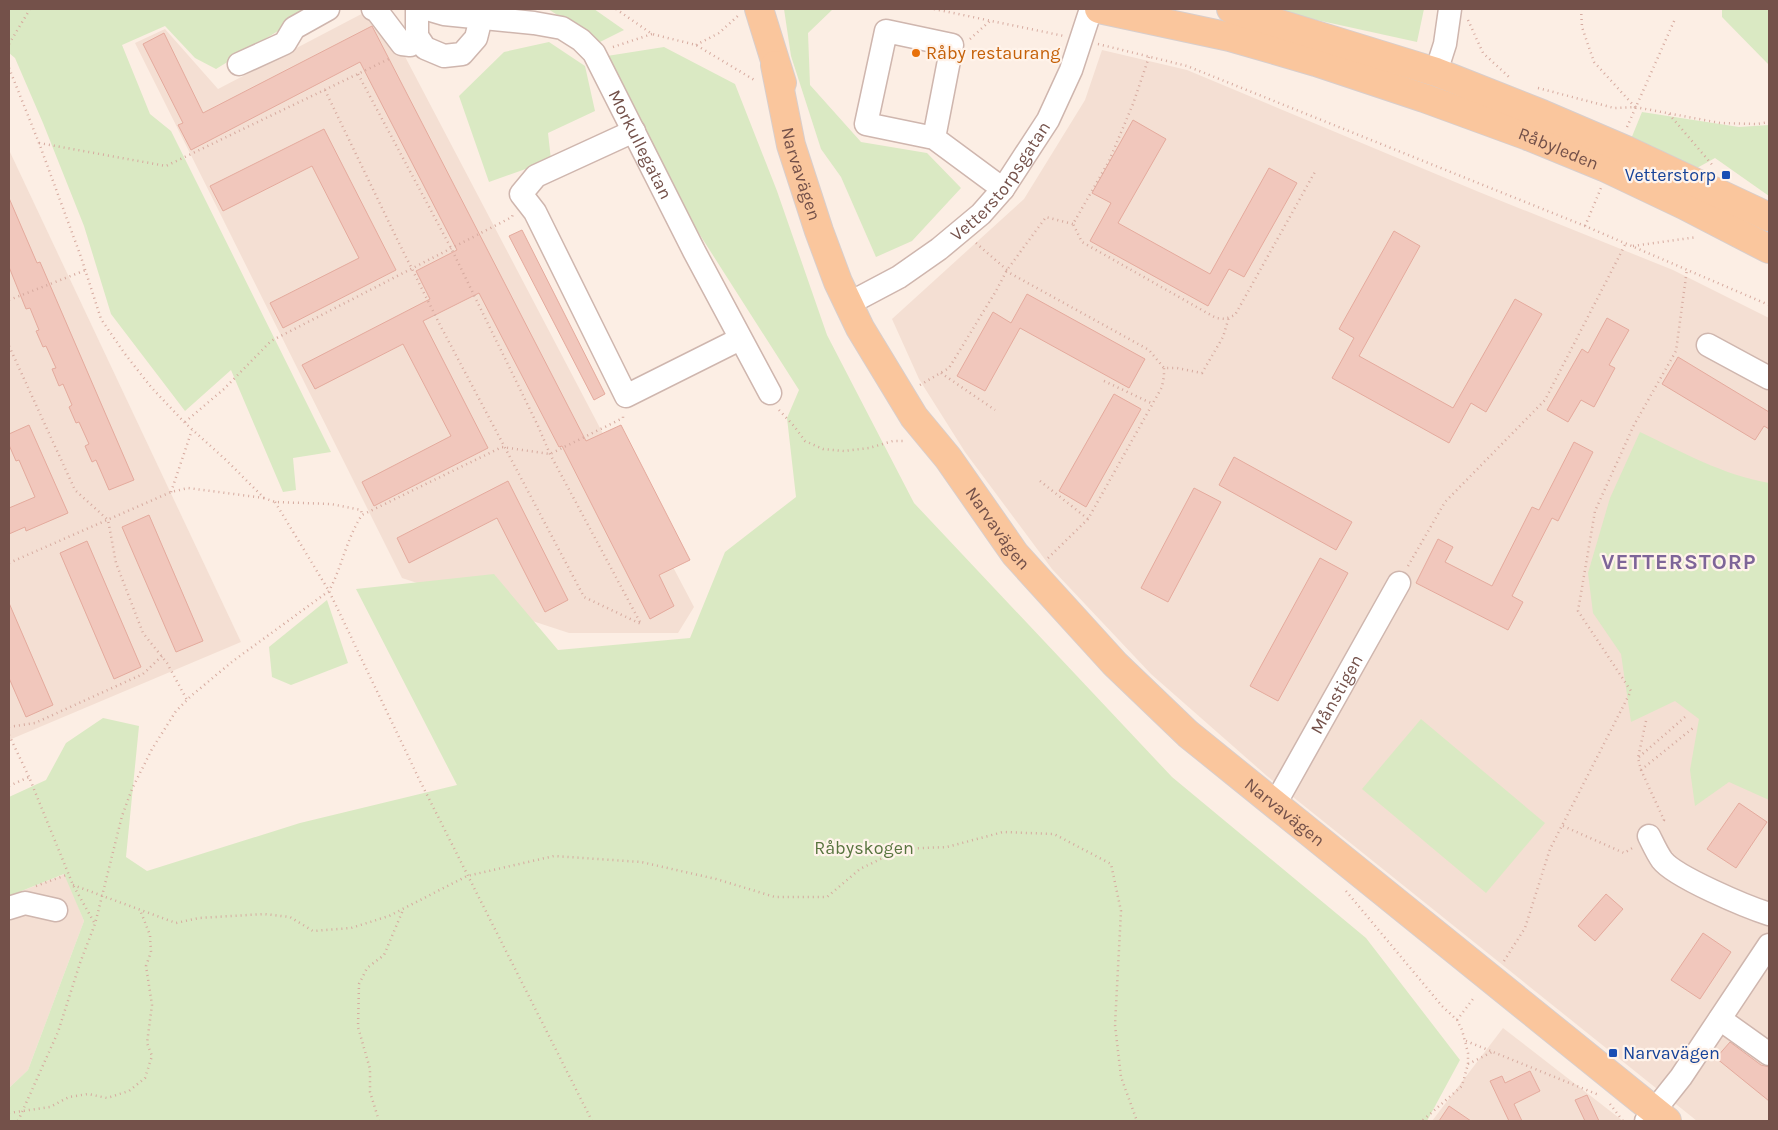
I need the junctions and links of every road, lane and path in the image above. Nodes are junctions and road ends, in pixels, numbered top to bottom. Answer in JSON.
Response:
{"nodes":[{"id":1,"x":30,"y":9,"type":"edge"},
{"id":2,"x":328,"y":9,"type":"edge"},
{"id":3,"x":373,"y":9,"type":"edge"},
{"id":4,"x":417,"y":9,"type":"edge"},
{"id":5,"x":427,"y":9,"type":"edge"},
{"id":6,"x":616,"y":9,"type":"edge"},
{"id":7,"x":934,"y":9,"type":"edge"},
{"id":8,"x":1091,"y":9,"type":"edge"},
{"id":9,"x":1099,"y":9,"type":"edge"},
{"id":10,"x":1231,"y":9,"type":"edge"},
{"id":11,"x":1581,"y":9,"type":"edge"},
{"id":12,"x":751,"y":10,"type":"edge"},
{"id":13,"x":1459,"y":13,"type":"edge"},
{"id":14,"x":481,"y":18,"type":"junction"},
{"id":15,"x":1675,"y":19,"type":"dead end"},
{"id":16,"x":652,"y":34,"type":"junction"},
{"id":17,"x":1081,"y":40,"type":"junction"},
{"id":18,"x":414,"y":41,"type":"junction"},
{"id":19,"x":9,"y":44,"type":"edge"},
{"id":20,"x":696,"y":45,"type":"junction"},
{"id":21,"x":594,"y":53,"type":"junction"},
{"id":22,"x":1149,"y":57,"type":"junction"},
{"id":23,"x":239,"y":64,"type":"dead end"},
{"id":24,"x":9,"y":68,"type":"edge"},
{"id":25,"x":1436,"y":72,"type":"junction"},
{"id":26,"x":358,"y":74,"type":"junction"},
{"id":27,"x":769,"y":75,"type":"junction"},
{"id":28,"x":1513,"y":79,"type":"dead end"},
{"id":29,"x":1537,"y":88,"type":"dead end"},
{"id":30,"x":325,"y":90,"type":"junction"},
{"id":31,"x":1424,"y":98,"type":"junction"},
{"id":32,"x":1635,"y":107,"type":"junction"},
{"id":33,"x":1668,"y":114,"type":"junction"},
{"id":34,"x":1769,"y":122,"type":"edge"},
{"id":35,"x":634,"y":131,"type":"junction"},
{"id":36,"x":1624,"y":134,"type":"dead end"},
{"id":37,"x":934,"y":138,"type":"junction"},
{"id":38,"x":39,"y":143,"type":"junction"},
{"id":39,"x":1715,"y":168,"type":"dead end"},
{"id":40,"x":1316,"y":170,"type":"dead end"},
{"id":41,"x":1603,"y":183,"type":"dead end"},
{"id":42,"x":1002,"y":189,"type":"junction"},
{"id":43,"x":521,"y":194,"type":"junction"},
{"id":44,"x":1769,"y":217,"type":"edge"},
{"id":45,"x":1073,"y":224,"type":"junction"},
{"id":46,"x":1585,"y":226,"type":"junction"},
{"id":47,"x":1697,"y":237,"type":"dead end"},
{"id":48,"x":975,"y":242,"type":"dead end"},
{"id":49,"x":1626,"y":243,"type":"junction"},
{"id":50,"x":1633,"y":246,"type":"junction"},
{"id":51,"x":451,"y":248,"type":"junction"},
{"id":52,"x":1769,"y":249,"type":"edge"},
{"id":53,"x":412,"y":269,"type":"junction"},
{"id":54,"x":1687,"y":269,"type":"junction"},
{"id":55,"x":86,"y":270,"type":"junction"},
{"id":56,"x":1007,"y":270,"type":"junction"},
{"id":57,"x":9,"y":300,"type":"edge"},
{"id":58,"x":856,"y":300,"type":"junction"},
{"id":59,"x":1769,"y":305,"type":"edge"},
{"id":60,"x":1230,"y":317,"type":"junction"},
{"id":61,"x":740,"y":340,"type":"junction"},
{"id":62,"x":1708,"y":345,"type":"dead end"},
{"id":63,"x":9,"y":346,"type":"edge"},
{"id":64,"x":1164,"y":368,"type":"junction"},
{"id":65,"x":941,"y":373,"type":"junction"},
{"id":66,"x":1769,"y":378,"type":"edge"},
{"id":67,"x":1104,"y":381,"type":"dead end"},
{"id":68,"x":914,"y":389,"type":"junction"},
{"id":69,"x":770,"y":392,"type":"joint"},
{"id":70,"x":626,"y":396,"type":"junction"},
{"id":71,"x":1153,"y":404,"type":"junction"},
{"id":72,"x":995,"y":410,"type":"dead end"},
{"id":73,"x":185,"y":422,"type":"junction"},
{"id":74,"x":192,"y":429,"type":"junction"},
{"id":75,"x":907,"y":440,"type":"dead end"},
{"id":76,"x":505,"y":448,"type":"junction"},
{"id":77,"x":550,"y":454,"type":"junction"},
{"id":78,"x":948,"y":458,"type":"junction"},
{"id":79,"x":1040,"y":481,"type":"dead end"},
{"id":80,"x":171,"y":492,"type":"junction"},
{"id":81,"x":264,"y":498,"type":"junction"},
{"id":82,"x":275,"y":502,"type":"junction"},
{"id":83,"x":362,"y":515,"type":"junction"},
{"id":84,"x":1088,"y":519,"type":"junction"},
{"id":85,"x":108,"y":520,"type":"junction"},
{"id":86,"x":9,"y":563,"type":"edge"},
{"id":87,"x":1031,"y":571,"type":"junction"},
{"id":88,"x":1399,"y":583,"type":"joint"},
{"id":89,"x":330,"y":591,"type":"junction"},
{"id":90,"x":162,"y":656,"type":"junction"},
{"id":91,"x":187,"y":700,"type":"junction"},
{"id":92,"x":1685,"y":717,"type":"dead end"},
{"id":93,"x":1646,"y":721,"type":"dead end"},
{"id":94,"x":9,"y":727,"type":"edge"},
{"id":95,"x":1693,"y":728,"type":"dead end"},
{"id":96,"x":9,"y":735,"type":"edge"},
{"id":97,"x":1638,"y":758,"type":"junction"},
{"id":98,"x":1641,"y":770,"type":"junction"},
{"id":99,"x":29,"y":777,"type":"junction"},
{"id":100,"x":9,"y":786,"type":"edge"},
{"id":101,"x":1275,"y":804,"type":"junction"},
{"id":102,"x":1563,"y":826,"type":"junction"},
{"id":103,"x":1649,"y":836,"type":"junction"},
{"id":104,"x":467,"y":876,"type":"junction"},
{"id":105,"x":74,"y":885,"type":"junction"},
{"id":106,"x":1344,"y":888,"type":"dead end"},
{"id":107,"x":102,"y":896,"type":"junction"},
{"id":108,"x":9,"y":908,"type":"edge"},
{"id":109,"x":404,"y":908,"type":"junction"},
{"id":110,"x":56,"y":910,"type":"dead end"},
{"id":111,"x":140,"y":910,"type":"junction"},
{"id":112,"x":1769,"y":914,"type":"edge"},
{"id":113,"x":95,"y":924,"type":"junction"},
{"id":114,"x":1769,"y":945,"type":"edge"},
{"id":115,"x":1504,"y":961,"type":"dead end"},
{"id":116,"x":1473,"y":999,"type":"dead end"},
{"id":117,"x":1720,"y":1019,"type":"junction"},
{"id":118,"x":1456,"y":1020,"type":"junction"},
{"id":119,"x":1466,"y":1041,"type":"junction"},
{"id":120,"x":1492,"y":1052,"type":"junction"},
{"id":121,"x":1769,"y":1054,"type":"edge"},
{"id":122,"x":1468,"y":1064,"type":"junction"},
{"id":123,"x":1605,"y":1097,"type":"dead end"},
{"id":124,"x":23,"y":1112,"type":"junction"},
{"id":125,"x":9,"y":1113,"type":"edge"},
{"id":126,"x":1655,"y":1118,"type":"edge"},
{"id":127,"x":18,"y":1121,"type":"edge"},
{"id":128,"x":379,"y":1121,"type":"edge"},
{"id":129,"x":592,"y":1121,"type":"edge"},
{"id":130,"x":1137,"y":1121,"type":"edge"},
{"id":131,"x":1422,"y":1121,"type":"edge"}],
"edges":[{"from":1,"to":19,"type":"path"},
{"from":2,"to":23,"type":"street"},
{"from":3,"to":18,"type":"street"},
{"from":4,"to":18,"type":"street"},
{"from":5,"to":14,"type":"street","name":"Morkullegatan"},
{"from":6,"to":16,"type":"path"},
{"from":7,"to":17,"type":"path"},
{"from":8,"to":17,"type":"street","name":"Vetterstorpsgatan"},
{"from":9,"to":31,"type":"main road","name":"Råbyleden"},
{"from":10,"to":25,"type":"main road","name":"Råbyleden"},
{"from":11,"to":32,"type":"path"},
{"from":12,"to":20,"type":"path"},
{"from":12,"to":27,"type":"main road","name":"Narvavägen"},
{"from":13,"to":25,"type":"street"},
{"from":13,"to":28,"type":"path"},
{"from":14,"to":18,"type":"street"},
{"from":14,"to":21,"type":"street","name":"Morkullegatan"},
{"from":15,"to":32,"type":"path"},
{"from":16,"to":20,"type":"path"},
{"from":16,"to":21,"type":"path"},
{"from":17,"to":22,"type":"path"},
{"from":17,"to":42,"type":"street","name":"Vetterstorpsgatan"},
{"from":18,"to":26,"type":"path"},
{"from":20,"to":27,"type":"path"},
{"from":21,"to":35,"type":"street","name":"Morkullegatan"},
{"from":22,"to":45,"type":"path"},
{"from":22,"to":46,"type":"path"},
{"from":24,"to":38,"type":"path"},
{"from":25,"to":31,"type":"main road"},
{"from":25,"to":44,"type":"main road","name":"Råbyleden"},
{"from":26,"to":30,"type":"path"},
{"from":26,"to":51,"type":"path"},
{"from":27,"to":58,"type":"main road","name":"Narvavägen"},
{"from":29,"to":32,"type":"path"},
{"from":30,"to":38,"type":"path"},
{"from":30,"to":53,"type":"path"},
{"from":31,"to":52,"type":"main road","name":"Råbyleden"},
{"from":32,"to":33,"type":"path"},
{"from":32,"to":36,"type":"path"},
{"from":33,"to":34,"type":"path"},
{"from":33,"to":39,"type":"path"},
{"from":35,"to":43,"type":"street"},
{"from":35,"to":61,"type":"street","name":"Morkullegatan"},
{"from":37,"to":37,"type":"street"},
{"from":37,"to":42,"type":"street"},
{"from":38,"to":55,"type":"path"},
{"from":40,"to":60,"type":"path"},
{"from":41,"to":46,"type":"path"},
{"from":42,"to":58,"type":"street","name":"Vetterstorpsgatan"},
{"from":43,"to":51,"type":"path"},
{"from":43,"to":70,"type":"street"},
{"from":45,"to":56,"type":"path"},
{"from":45,"to":60,"type":"path"},
{"from":46,"to":49,"type":"path"},
{"from":47,"to":50,"type":"path"},
{"from":48,"to":56,"type":"path"},
{"from":49,"to":50,"type":"path"},
{"from":49,"to":88,"type":"path"},
{"from":50,"to":54,"type":"path"},
{"from":51,"to":53,"type":"path"},
{"from":51,"to":77,"type":"path"},
{"from":53,"to":73,"type":"path"},
{"from":53,"to":76,"type":"path"},
{"from":54,"to":59,"type":"path"},
{"from":54,"to":102,"type":"path"},
{"from":55,"to":57,"type":"path"},
{"from":55,"to":73,"type":"path"},
{"from":56,"to":64,"type":"path"},
{"from":56,"to":65,"type":"path"},
{"from":58,"to":68,"type":"main road","name":"Narvavägen"},
{"from":58,"to":78,"type":"main road","name":"Narvavägen"},
{"from":60,"to":64,"type":"path"},
{"from":61,"to":69,"type":"street","name":"Morkullegatan"},
{"from":61,"to":70,"type":"street"},
{"from":62,"to":66,"type":"street"},
{"from":63,"to":85,"type":"path"},
{"from":64,"to":71,"type":"path"},
{"from":65,"to":68,"type":"path"},
{"from":65,"to":72,"type":"path"},
{"from":67,"to":71,"type":"path"},
{"from":68,"to":78,"type":"main road","name":"Narvavägen"},
{"from":69,"to":75,"type":"path"},
{"from":70,"to":77,"type":"path"},
{"from":71,"to":84,"type":"path"},
{"from":73,"to":74,"type":"path"},
{"from":74,"to":80,"type":"path"},
{"from":74,"to":81,"type":"path"},
{"from":76,"to":77,"type":"path"},
{"from":76,"to":77,"type":"path"},
{"from":76,"to":83,"type":"path"},
{"from":78,"to":87,"type":"main road","name":"Narvavägen"},
{"from":79,"to":84,"type":"path"},
{"from":80,"to":81,"type":"path"},
{"from":80,"to":85,"type":"path"},
{"from":81,"to":82,"type":"path"},
{"from":82,"to":83,"type":"path"},
{"from":82,"to":89,"type":"path"},
{"from":83,"to":89,"type":"path"},
{"from":84,"to":87,"type":"path"},
{"from":85,"to":86,"type":"path"},
{"from":85,"to":90,"type":"path"},
{"from":87,"to":101,"type":"main road","name":"Narvavägen"},
{"from":88,"to":101,"type":"street","name":"Månstigen"},
{"from":89,"to":91,"type":"path"},
{"from":89,"to":104,"type":"path"},
{"from":90,"to":91,"type":"path"},
{"from":90,"to":94,"type":"path"},
{"from":91,"to":107,"type":"path"},
{"from":92,"to":97,"type":"path"},
{"from":93,"to":97,"type":"path"},
{"from":95,"to":98,"type":"path"},
{"from":96,"to":99,"type":"path"},
{"from":97,"to":98,"type":"path"},
{"from":98,"to":103,"type":"path"},
{"from":99,"to":100,"type":"path"},
{"from":99,"to":105,"type":"path"},
{"from":101,"to":126,"type":"main road","name":"Narvavägen"},
{"from":102,"to":103,"type":"path"},
{"from":102,"to":115,"type":"path"},
{"from":103,"to":112,"type":"street"},
{"from":104,"to":109,"type":"path"},
{"from":104,"to":129,"type":"path"},
{"from":104,"to":130,"type":"path"},
{"from":105,"to":107,"type":"path"},
{"from":105,"to":113,"type":"path"},
{"from":106,"to":118,"type":"path"},
{"from":107,"to":111,"type":"path"},
{"from":107,"to":113,"type":"path"},
{"from":108,"to":110,"type":"street"},
{"from":109,"to":111,"type":"path"},
{"from":109,"to":128,"type":"path"},
{"from":111,"to":124,"type":"path"},
{"from":113,"to":124,"type":"path"},
{"from":114,"to":117,"type":"street"},
{"from":116,"to":118,"type":"path"},
{"from":117,"to":121,"type":"street"},
{"from":117,"to":126,"type":"street"},
{"from":118,"to":119,"type":"path"},
{"from":119,"to":120,"type":"path"},
{"from":119,"to":122,"type":"path"},
{"from":120,"to":122,"type":"path"},
{"from":120,"to":123,"type":"path"},
{"from":122,"to":131,"type":"path"},
{"from":124,"to":125,"type":"path"},
{"from":124,"to":127,"type":"path"}]}
